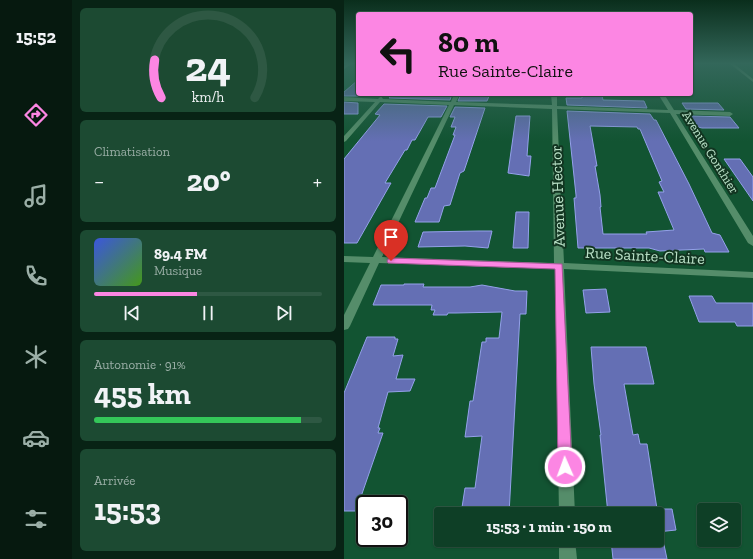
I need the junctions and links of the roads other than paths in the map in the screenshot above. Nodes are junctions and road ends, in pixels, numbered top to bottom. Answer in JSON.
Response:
{"nodes":[{"id":1,"x":382,"y":96,"type":"edge"},
{"id":2,"x":456,"y":96,"type":"edge"},
{"id":3,"x":554,"y":96,"type":"edge"},
{"id":4,"x":662,"y":96,"type":"edge"},
{"id":5,"x":344,"y":99,"type":"edge"},
{"id":6,"x":378,"y":100,"type":"junction"},
{"id":7,"x":452,"y":104,"type":"junction"},
{"id":8,"x":555,"y":107,"type":"junction"},
{"id":9,"x":672,"y":112,"type":"junction"},
{"id":10,"x":730,"y":114,"type":"dead end"},
{"id":11,"x":344,"y":140,"type":"edge"},
{"id":12,"x":753,"y":243,"type":"edge"},
{"id":13,"x":344,"y":259,"type":"edge"},
{"id":14,"x":376,"y":261,"type":"junction"},
{"id":15,"x":559,"y":266,"type":"junction"},
{"id":16,"x":753,"y":275,"type":"edge"},
{"id":17,"x":344,"y":326,"type":"edge"},
{"id":18,"x":567,"y":507,"type":"edge"},
{"id":19,"x":568,"y":547,"type":"edge"},
{"id":20,"x":568,"y":559,"type":"edge"}],
"edges":[{"from":1,"to":6,"type":"street"},
{"from":2,"to":7,"type":"street"},
{"from":3,"to":8,"type":"street","name":"Avenue Hector"},
{"from":4,"to":9,"type":"street","name":"Avenue Gonthier"},
{"from":5,"to":6,"type":"street"},
{"from":6,"to":7,"type":"street"},
{"from":6,"to":11,"type":"street"},
{"from":7,"to":8,"type":"street"},
{"from":7,"to":14,"type":"street"},
{"from":8,"to":9,"type":"street"},
{"from":8,"to":15,"type":"street","name":"Avenue Hector"},
{"from":9,"to":10,"type":"street"},
{"from":9,"to":12,"type":"street","name":"Avenue Gonthier"},
{"from":13,"to":14,"type":"street","name":"Rue Sainte-Claire"},
{"from":14,"to":15,"type":"street","name":"Rue Sainte-Claire"},
{"from":14,"to":17,"type":"street"},
{"from":15,"to":16,"type":"street","name":"Rue Sainte-Claire"},
{"from":15,"to":18,"type":"street","name":"Avenue Hector"},
{"from":19,"to":20,"type":"street"}]}
